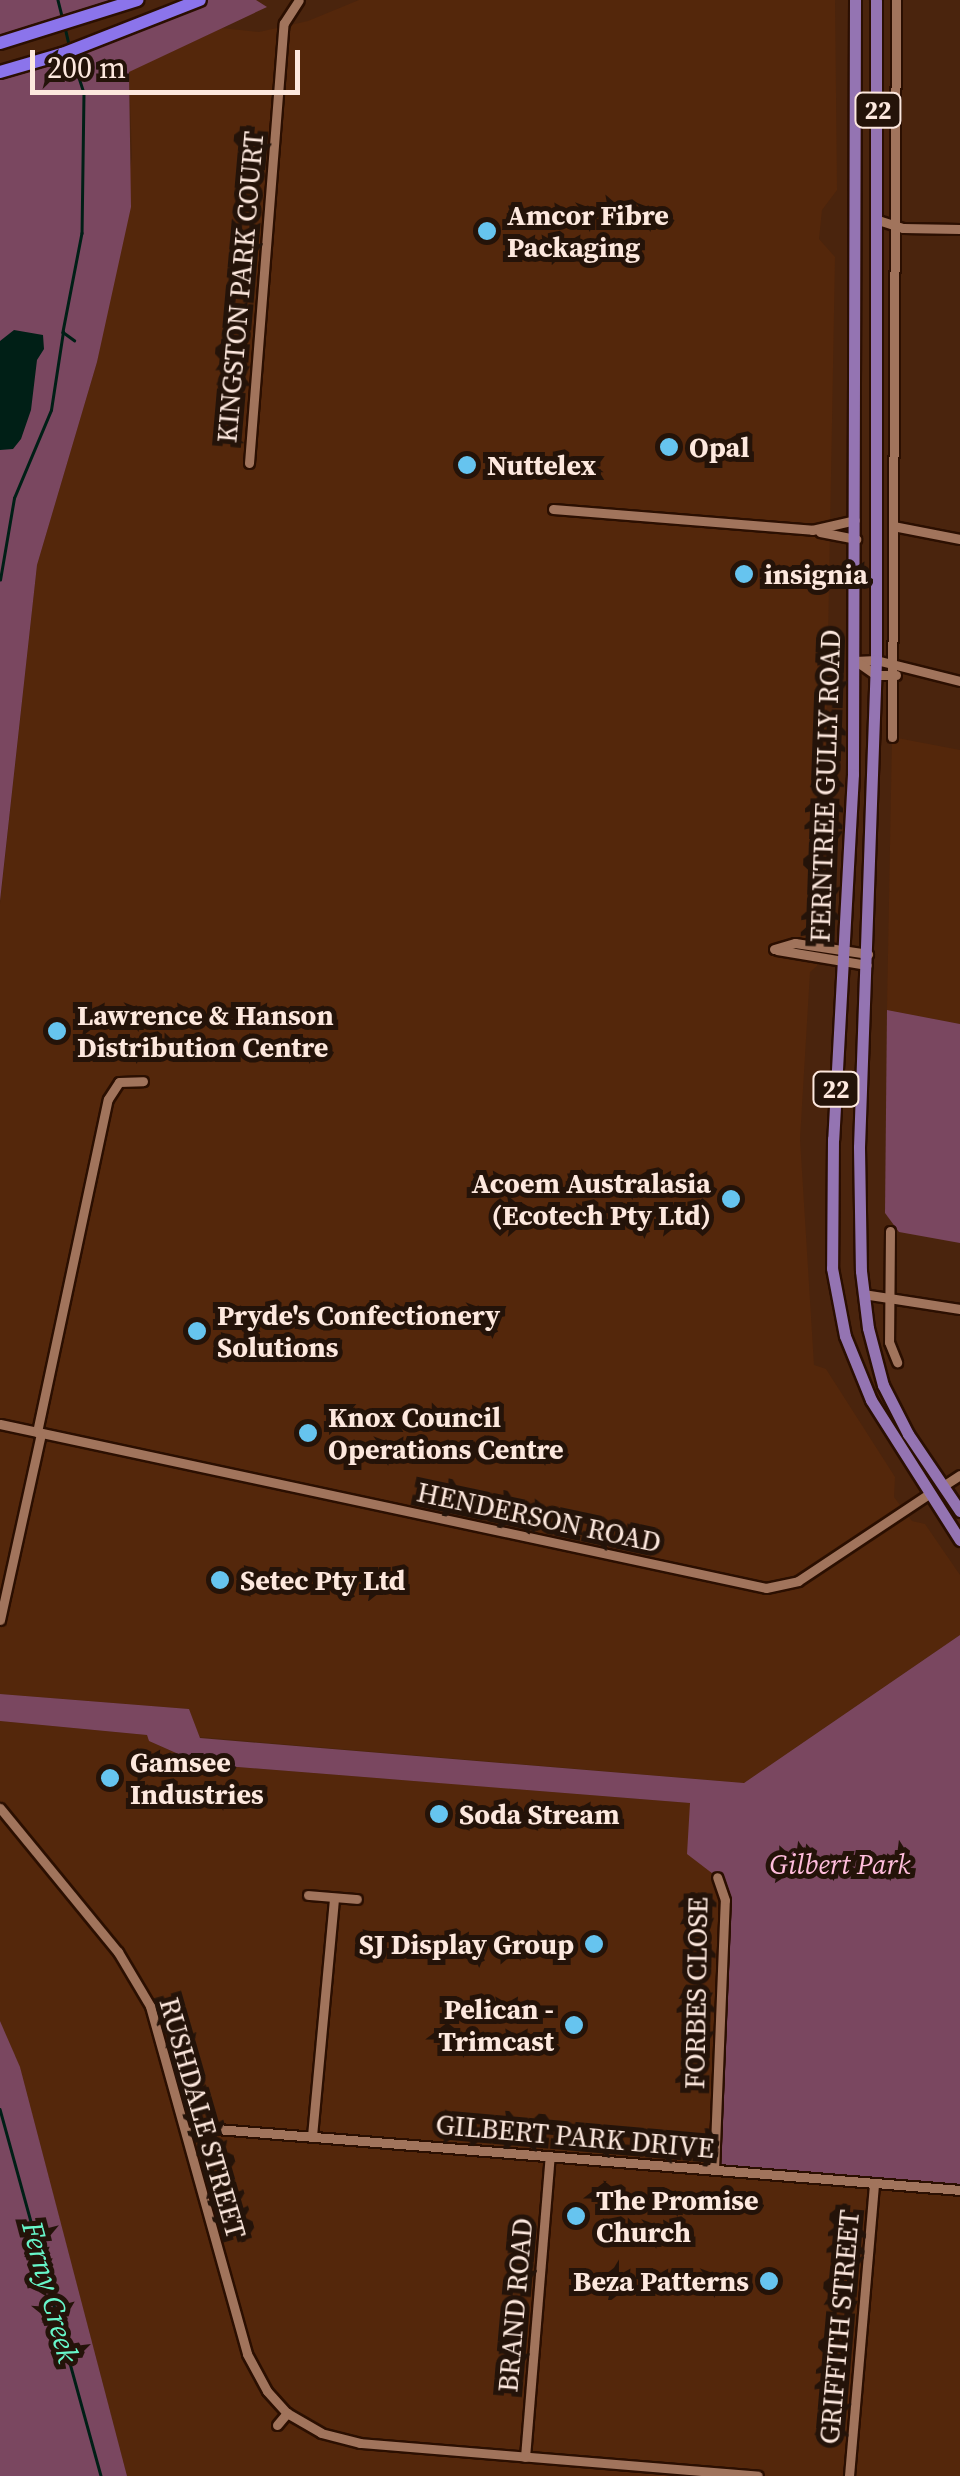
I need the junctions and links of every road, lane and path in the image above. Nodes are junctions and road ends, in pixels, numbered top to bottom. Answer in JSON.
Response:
{"nodes":[{"id":1,"x":137,"y":0,"type":"edge"},
{"id":2,"x":200,"y":0,"type":"edge"},
{"id":3,"x":298,"y":0,"type":"edge"},
{"id":4,"x":855,"y":0,"type":"edge"},
{"id":5,"x":876,"y":0,"type":"edge"},
{"id":6,"x":896,"y":0,"type":"edge"},
{"id":7,"x":0,"y":43,"type":"edge"},
{"id":8,"x":0,"y":72,"type":"edge"},
{"id":9,"x":856,"y":219,"type":"junction"},
{"id":10,"x":879,"y":227,"type":"junction"},
{"id":11,"x":897,"y":228,"type":"junction"},
{"id":12,"x":960,"y":229,"type":"edge"},
{"id":13,"x":856,"y":233,"type":"junction"},
{"id":14,"x":249,"y":463,"type":"dead end"},
{"id":15,"x":877,"y":500,"type":"junction"},
{"id":16,"x":554,"y":509,"type":"dead end"},
{"id":17,"x":856,"y":520,"type":"junction"},
{"id":18,"x":893,"y":526,"type":"junction"},
{"id":19,"x":812,"y":530,"type":"junction"},
{"id":20,"x":856,"y":539,"type":"junction"},
{"id":21,"x":960,"y":539,"type":"edge"},
{"id":22,"x":876,"y":660,"type":"junction"},
{"id":23,"x":855,"y":661,"type":"junction"},
{"id":24,"x":893,"y":670,"type":"junction"},
{"id":25,"x":876,"y":676,"type":"junction"},
{"id":26,"x":960,"y":681,"type":"edge"},
{"id":27,"x":892,"y":737,"type":"dead end"},
{"id":28,"x":845,"y":956,"type":"junction"},
{"id":29,"x":868,"y":959,"type":"junction"},
{"id":30,"x":143,"y":1080,"type":"dead end"},
{"id":31,"x":890,"y":1231,"type":"dead end"},
{"id":32,"x":836,"y":1293,"type":"junction"},
{"id":33,"x":863,"y":1294,"type":"junction"},
{"id":34,"x":889,"y":1295,"type":"junction"},
{"id":35,"x":960,"y":1309,"type":"edge"},
{"id":36,"x":897,"y":1362,"type":"dead end"},
{"id":37,"x":0,"y":1424,"type":"edge"},
{"id":38,"x":39,"y":1432,"type":"junction"},
{"id":39,"x":960,"y":1475,"type":"edge"},
{"id":40,"x":942,"y":1486,"type":"junction"},
{"id":41,"x":929,"y":1494,"type":"junction"},
{"id":42,"x":960,"y":1511,"type":"edge"},
{"id":43,"x":960,"y":1540,"type":"edge"},
{"id":44,"x":0,"y":1620,"type":"edge"},
{"id":45,"x":0,"y":1808,"type":"edge"},
{"id":46,"x":717,"y":1876,"type":"dead end"},
{"id":47,"x":308,"y":1895,"type":"dead end"},
{"id":48,"x":334,"y":1898,"type":"junction"},
{"id":49,"x":357,"y":1900,"type":"dead end"},
{"id":50,"x":187,"y":2132,"type":"junction"},
{"id":51,"x":312,"y":2136,"type":"junction"},
{"id":52,"x":550,"y":2156,"type":"junction"},
{"id":53,"x":714,"y":2170,"type":"junction"},
{"id":54,"x":874,"y":2183,"type":"junction"},
{"id":55,"x":960,"y":2190,"type":"edge"},
{"id":56,"x":287,"y":2413,"type":"junction"},
{"id":57,"x":276,"y":2425,"type":"dead end"},
{"id":58,"x":525,"y":2457,"type":"junction"},
{"id":59,"x":666,"y":2472,"type":"edge"},
{"id":60,"x":758,"y":2476,"type":"edge"},
{"id":61,"x":848,"y":2476,"type":"edge"}],
"edges":[{"from":1,"to":7,"type":"highway"},
{"from":2,"to":8,"type":"highway"},
{"from":3,"to":14,"type":"street","name":"KINGSTON PARK COURT"},
{"from":4,"to":9,"type":"main road","name":"FERNTREE GULLY ROAD","number":"22"},
{"from":5,"to":10,"type":"main road","name":"FERNTREE GULLY ROAD","number":"22"},
{"from":6,"to":11,"type":"street"},
{"from":9,"to":10,"type":"main road"},
{"from":9,"to":13,"type":"main road","name":"FERNTREE GULLY ROAD","number":"22"},
{"from":10,"to":11,"type":"street"},
{"from":10,"to":13,"type":"main road"},
{"from":10,"to":15,"type":"main road","name":"FERNTREE GULLY ROAD","number":"22"},
{"from":11,"to":12,"type":"street"},
{"from":11,"to":18,"type":"street"},
{"from":13,"to":17,"type":"main road","name":"FERNTREE GULLY ROAD","number":"22"},
{"from":15,"to":20,"type":"main road"},
{"from":15,"to":22,"type":"main road","name":"FERNTREE GULLY ROAD","number":"22"},
{"from":16,"to":19,"type":"street"},
{"from":17,"to":19,"type":"street"},
{"from":17,"to":20,"type":"main road","name":"FERNTREE GULLY ROAD","number":"22"},
{"from":18,"to":21,"type":"street"},
{"from":18,"to":24,"type":"street"},
{"from":19,"to":20,"type":"street"},
{"from":20,"to":23,"type":"main road","name":"FERNTREE GULLY ROAD","number":"22"},
{"from":22,"to":23,"type":"street"},
{"from":22,"to":24,"type":"street"},
{"from":22,"to":25,"type":"main road","name":"FERNTREE GULLY ROAD","number":"22"},
{"from":23,"to":25,"type":"street"},
{"from":23,"to":28,"type":"main road","name":"FERNTREE GULLY ROAD","number":"22"},
{"from":24,"to":25,"type":"street"},
{"from":24,"to":26,"type":"street"},
{"from":24,"to":27,"type":"street"},
{"from":25,"to":29,"type":"main road","name":"FERNTREE GULLY ROAD","number":"22"},
{"from":28,"to":28,"type":"street"},
{"from":28,"to":29,"type":"street"},
{"from":28,"to":32,"type":"main road","name":"FERNTREE GULLY ROAD","number":"22"},
{"from":29,"to":33,"type":"main road","name":"FERNTREE GULLY ROAD","number":"22"},
{"from":30,"to":38,"type":"street"},
{"from":31,"to":34,"type":"street"},
{"from":32,"to":33,"type":"main road"},
{"from":32,"to":41,"type":"main road","name":"FERNTREE GULLY ROAD","number":"22"},
{"from":33,"to":34,"type":"street"},
{"from":33,"to":40,"type":"main road","name":"FERNTREE GULLY ROAD","number":"22"},
{"from":34,"to":35,"type":"street"},
{"from":34,"to":36,"type":"street"},
{"from":37,"to":38,"type":"street","name":"HENDERSON ROAD"},
{"from":38,"to":41,"type":"street","name":"HENDERSON ROAD"},
{"from":38,"to":44,"type":"street"},
{"from":39,"to":40,"type":"street"},
{"from":40,"to":41,"type":"main road"},
{"from":40,"to":42,"type":"main road","name":"FERNTREE GULLY ROAD","number":"22"},
{"from":41,"to":43,"type":"main road","name":"FERNTREE GULLY ROAD","number":"22"},
{"from":45,"to":50,"type":"street","name":"RUSHDALE STREET"},
{"from":46,"to":53,"type":"street","name":"FORBES CLOSE"},
{"from":47,"to":48,"type":"street"},
{"from":48,"to":49,"type":"street"},
{"from":48,"to":51,"type":"street"},
{"from":50,"to":51,"type":"street","name":"GILBERT PARK DRIVE"},
{"from":50,"to":56,"type":"street","name":"RUSHDALE STREET"},
{"from":51,"to":52,"type":"street","name":"GILBERT PARK DRIVE"},
{"from":52,"to":53,"type":"street","name":"GILBERT PARK DRIVE"},
{"from":52,"to":58,"type":"street","name":"BRAND ROAD"},
{"from":53,"to":54,"type":"street","name":"GILBERT PARK DRIVE"},
{"from":54,"to":55,"type":"street","name":"GILBERT PARK DRIVE"},
{"from":54,"to":61,"type":"street","name":"GRIFFITH STREET"},
{"from":56,"to":57,"type":"street"},
{"from":56,"to":58,"type":"street","name":"RUSHDALE STREET"},
{"from":58,"to":59,"type":"street","name":"RUSHDALE STREET"},
{"from":59,"to":60,"type":"street","name":"RUSHDALE STREET"}]}
